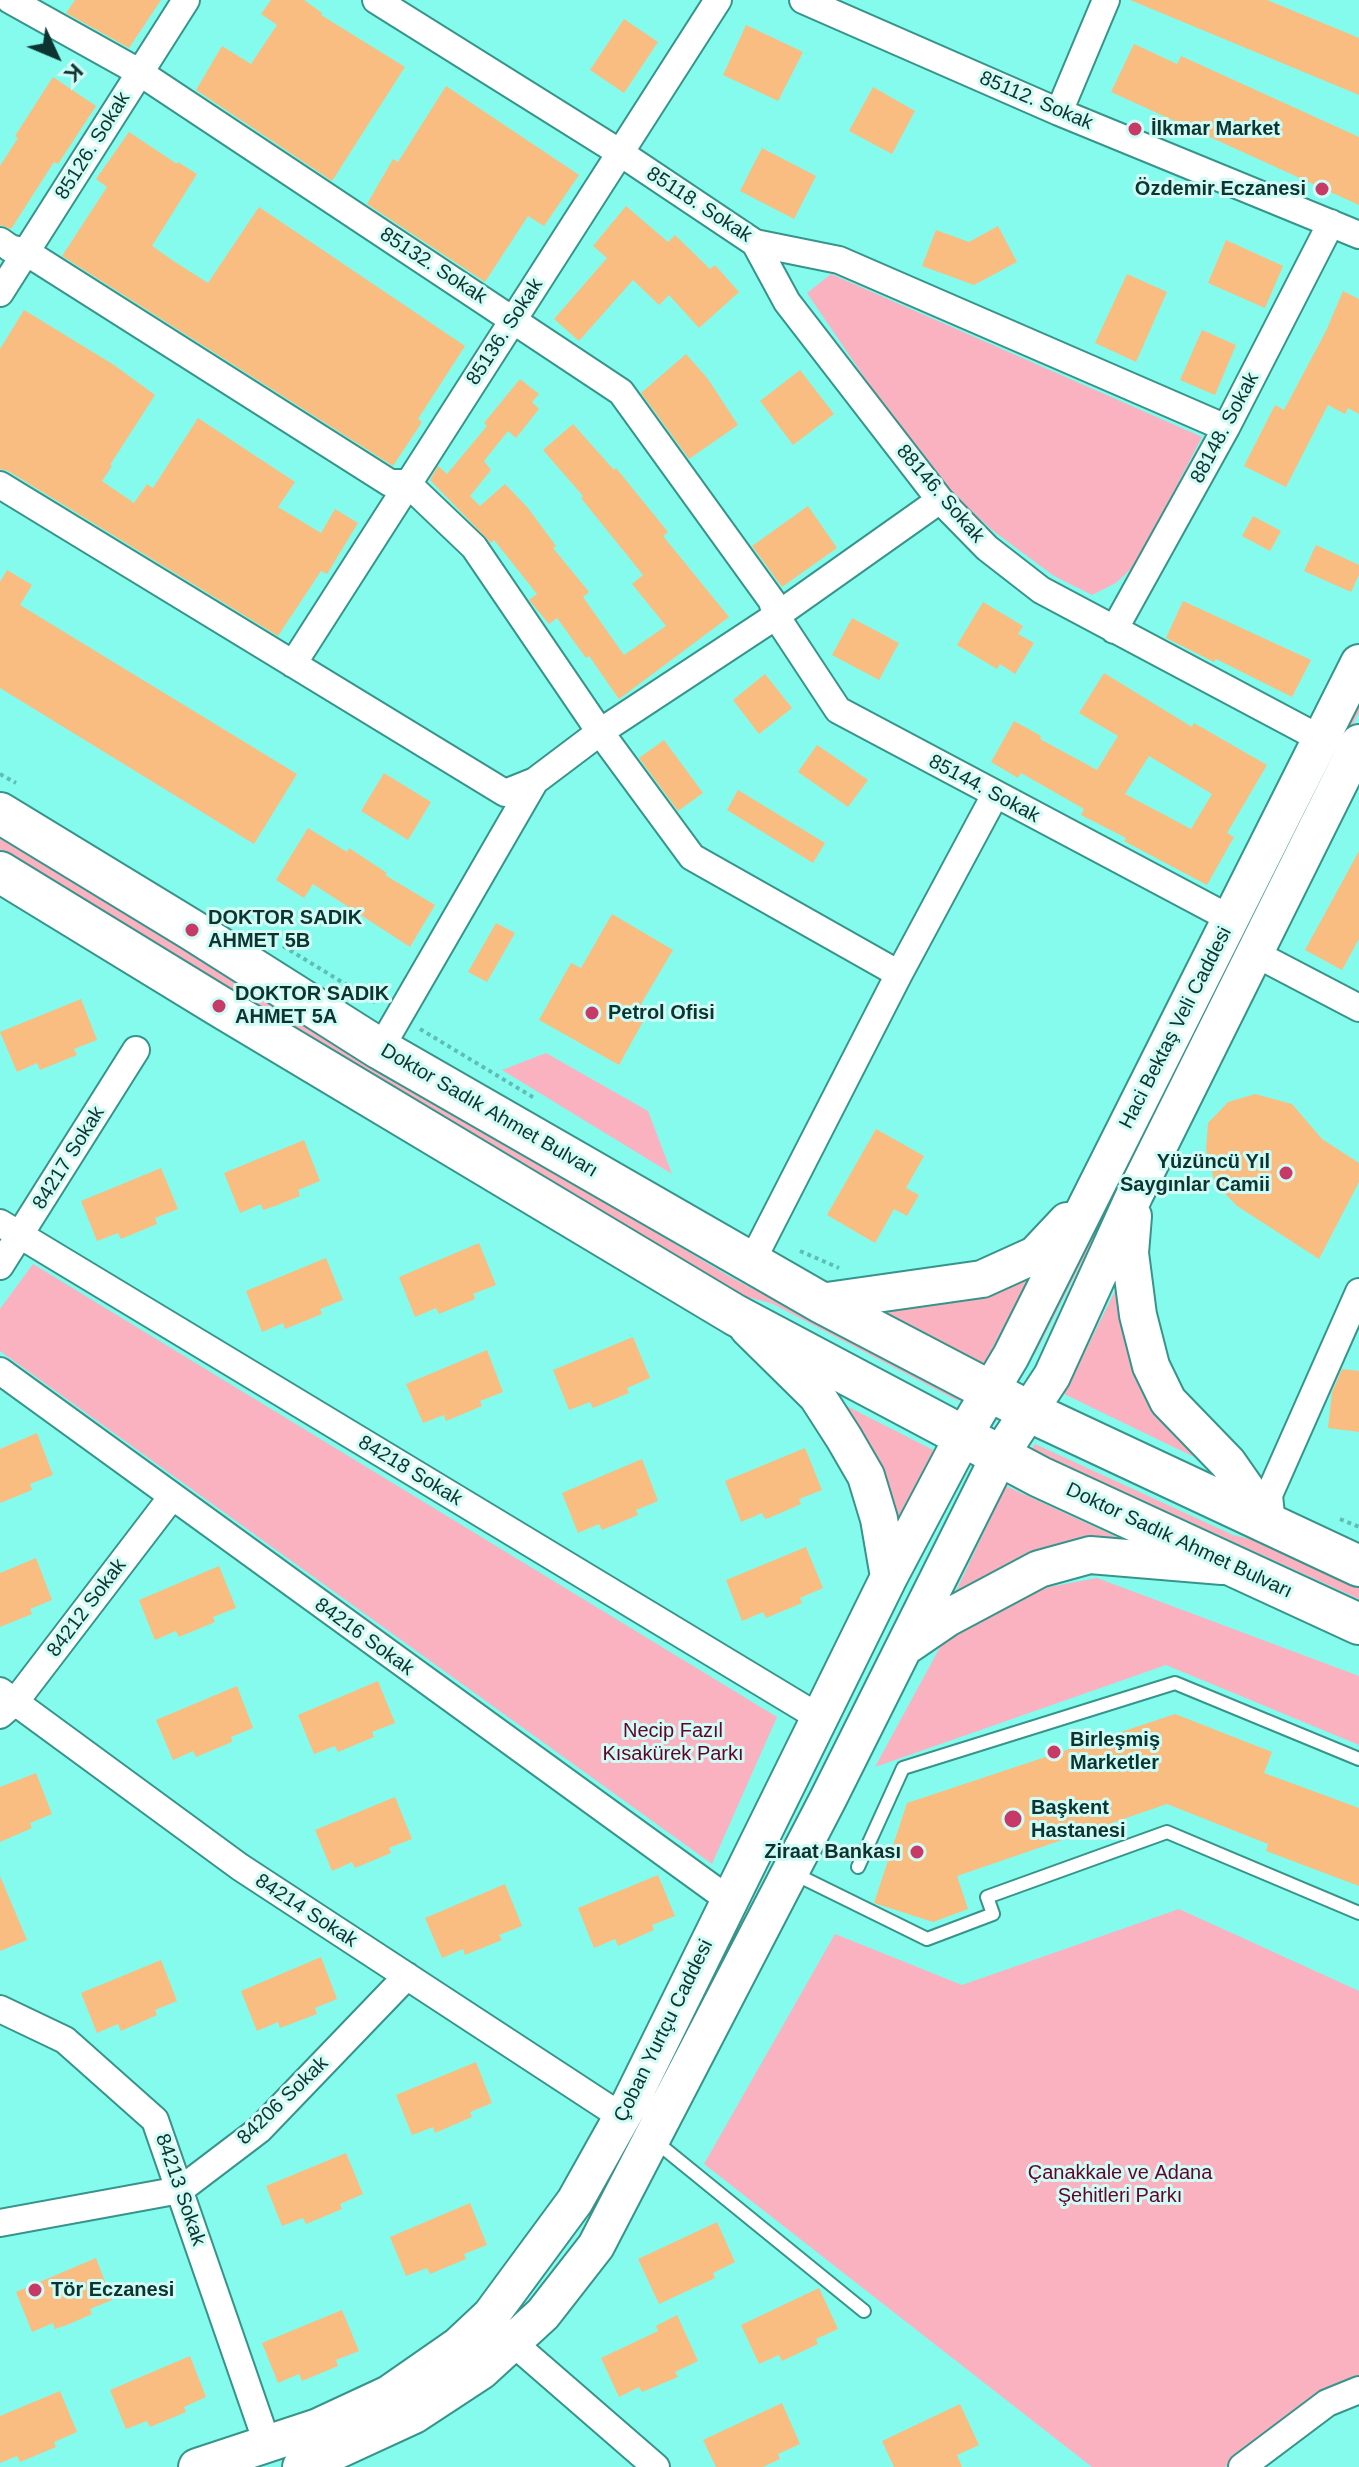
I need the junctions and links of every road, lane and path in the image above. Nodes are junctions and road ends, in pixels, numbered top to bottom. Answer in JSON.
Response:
{"nodes":[{"id":1,"x":10,"y":0,"type":"edge"},
{"id":2,"x":186,"y":0,"type":"edge"},
{"id":3,"x":376,"y":0,"type":"edge"},
{"id":4,"x":718,"y":0,"type":"edge"},
{"id":5,"x":803,"y":0,"type":"edge"},
{"id":6,"x":1106,"y":0,"type":"edge"},
{"id":7,"x":139,"y":72,"type":"junction"},
{"id":8,"x":1059,"y":112,"type":"junction"},
{"id":9,"x":622,"y":154,"type":"junction"},
{"id":10,"x":1331,"y":223,"type":"junction"},
{"id":11,"x":1359,"y":235,"type":"edge"},
{"id":12,"x":0,"y":241,"type":"edge"},
{"id":13,"x":755,"y":243,"type":"junction"},
{"id":14,"x":26,"y":252,"type":"junction"},
{"id":15,"x":0,"y":293,"type":"edge"},
{"id":16,"x":513,"y":318,"type":"junction"},
{"id":17,"x":1226,"y":428,"type":"junction"},
{"id":18,"x":407,"y":483,"type":"junction"},
{"id":19,"x":0,"y":485,"type":"edge"},
{"id":20,"x":940,"y":500,"type":"junction"},
{"id":21,"x":776,"y":616,"type":"junction"},
{"id":22,"x":1114,"y":630,"type":"junction"},
{"id":23,"x":1359,"y":663,"type":"edge"},
{"id":24,"x":293,"y":664,"type":"junction"},
{"id":25,"x":600,"y":732,"type":"junction"},
{"id":26,"x":1321,"y":739,"type":"junction"},
{"id":27,"x":1357,"y":753,"type":"edge"},
{"id":28,"x":535,"y":781,"type":"junction"},
{"id":29,"x":995,"y":795,"type":"junction"},
{"id":30,"x":0,"y":813,"type":"edge"},
{"id":31,"x":0,"y":872,"type":"edge"},
{"id":32,"x":1231,"y":919,"type":"junction"},
{"id":33,"x":1254,"y":953,"type":"junction"},
{"id":34,"x":899,"y":974,"type":"junction"},
{"id":35,"x":1359,"y":1008,"type":"edge"},
{"id":36,"x":390,"y":1033,"type":"junction"},
{"id":37,"x":136,"y":1050,"type":"dead end"},
{"id":38,"x":496,"y":1075,"type":"dead end"},
{"id":39,"x":1092,"y":1193,"type":"junction"},
{"id":40,"x":1135,"y":1194,"type":"junction"},
{"id":41,"x":10,"y":1230,"type":"edge"},
{"id":42,"x":796,"y":1249,"type":"dead end"},
{"id":43,"x":751,"y":1263,"type":"junction"},
{"id":44,"x":0,"y":1266,"type":"edge"},
{"id":45,"x":851,"y":1274,"type":"dead end"},
{"id":46,"x":1359,"y":1292,"type":"edge"},
{"id":47,"x":820,"y":1302,"type":"junction"},
{"id":48,"x":735,"y":1315,"type":"junction"},
{"id":49,"x":0,"y":1371,"type":"edge"},
{"id":50,"x":989,"y":1392,"type":"junction"},
{"id":51,"x":1028,"y":1411,"type":"junction"},
{"id":52,"x":964,"y":1435,"type":"junction"},
{"id":53,"x":1000,"y":1455,"type":"junction"},
{"id":54,"x":171,"y":1498,"type":"junction"},
{"id":55,"x":1272,"y":1526,"type":"junction"},
{"id":56,"x":1359,"y":1566,"type":"edge"},
{"id":57,"x":1235,"y":1567,"type":"junction"},
{"id":58,"x":889,"y":1577,"type":"junction"},
{"id":59,"x":1359,"y":1624,"type":"edge"},
{"id":60,"x":900,"y":1651,"type":"junction"},
{"id":61,"x":5,"y":1703,"type":"edge"},
{"id":62,"x":820,"y":1718,"type":"junction"},
{"id":63,"x":1359,"y":1759,"type":"edge"},
{"id":64,"x":858,"y":1867,"type":"dead end"},
{"id":65,"x":790,"y":1872,"type":"junction"},
{"id":66,"x":729,"y":1900,"type":"junction"},
{"id":67,"x":1359,"y":1913,"type":"edge"},
{"id":68,"x":407,"y":1976,"type":"junction"},
{"id":69,"x":0,"y":2009,"type":"edge"},
{"id":70,"x":622,"y":2117,"type":"junction"},
{"id":71,"x":652,"y":2139,"type":"junction"},
{"id":72,"x":180,"y":2190,"type":"junction"},
{"id":73,"x":0,"y":2223,"type":"edge"},
{"id":74,"x":864,"y":2311,"type":"dead end"},
{"id":75,"x":512,"y":2342,"type":"junction"},
{"id":76,"x":1359,"y":2390,"type":"edge"},
{"id":77,"x":267,"y":2443,"type":"junction"},
{"id":78,"x":197,"y":2467,"type":"edge"},
{"id":79,"x":301,"y":2467,"type":"edge"},
{"id":80,"x":656,"y":2467,"type":"edge"},
{"id":81,"x":1242,"y":2467,"type":"edge"}],
"edges":[{"from":1,"to":7,"type":"street","name":"85132. Sokak"},
{"from":2,"to":7,"type":"street","name":"85126. Sokak"},
{"from":3,"to":9,"type":"street","name":"85118. Sokak"},
{"from":4,"to":9,"type":"street","name":"85136. Sokak"},
{"from":5,"to":8,"type":"street","name":"85112. Sokak"},
{"from":6,"to":8,"type":"street"},
{"from":7,"to":14,"type":"street","name":"85126. Sokak"},
{"from":7,"to":16,"type":"street","name":"85132. Sokak"},
{"from":8,"to":10,"type":"street","name":"85112. Sokak"},
{"from":9,"to":13,"type":"street","name":"85118. Sokak"},
{"from":9,"to":16,"type":"street","name":"85136. Sokak"},
{"from":10,"to":11,"type":"street","name":"85112. Sokak"},
{"from":10,"to":17,"type":"street","name":"88148. Sokak"},
{"from":12,"to":14,"type":"street"},
{"from":13,"to":17,"type":"street","name":"85118. Sokak"},
{"from":13,"to":20,"type":"street","name":"88146. Sokak"},
{"from":14,"to":15,"type":"street","name":"85126. Sokak"},
{"from":14,"to":18,"type":"street"},
{"from":16,"to":18,"type":"street","name":"85136. Sokak"},
{"from":16,"to":21,"type":"street","name":"85132. Sokak"},
{"from":17,"to":22,"type":"street","name":"88148. Sokak"},
{"from":18,"to":24,"type":"street","name":"85136. Sokak"},
{"from":18,"to":25,"type":"street"},
{"from":19,"to":24,"type":"street"},
{"from":20,"to":21,"type":"street"},
{"from":20,"to":22,"type":"street","name":"88146. Sokak"},
{"from":21,"to":25,"type":"street"},
{"from":21,"to":29,"type":"street","name":"85144. Sokak"},
{"from":22,"to":26,"type":"street","name":"88146. Sokak"},
{"from":23,"to":26,"type":"main road","name":"Haci Bektaş Veli Caddesi"},
{"from":24,"to":28,"type":"street"},
{"from":25,"to":28,"type":"street"},
{"from":25,"to":34,"type":"street"},
{"from":26,"to":32,"type":"main road","name":"Haci Bektaş Veli Caddesi"},
{"from":27,"to":33,"type":"main road","name":"Haci Bektaş Veli Caddesi"},
{"from":28,"to":36,"type":"street"},
{"from":29,"to":32,"type":"street","name":"85144. Sokak"},
{"from":29,"to":34,"type":"street"},
{"from":30,"to":36,"type":"main road","name":"Doktor Sadık Ahmet Bulvarı"},
{"from":31,"to":48,"type":"main road"},
{"from":32,"to":39,"type":"main road","name":"Haci Bektaş Veli Caddesi"},
{"from":33,"to":35,"type":"street"},
{"from":33,"to":40,"type":"main road","name":"Haci Bektaş Veli Caddesi"},
{"from":34,"to":43,"type":"street"},
{"from":36,"to":38,"type":"path"},
{"from":36,"to":43,"type":"main road","name":"Doktor Sadık Ahmet Bulvarı"},
{"from":37,"to":41,"type":"street","name":"84217 Sokak"},
{"from":39,"to":47,"type":"main road"},
{"from":39,"to":50,"type":"main road","name":"Haci Bektaş Veli Caddesi"},
{"from":40,"to":51,"type":"main road","name":"Haci Bektaş Veli Caddesi"},
{"from":40,"to":55,"type":"main road"},
{"from":41,"to":44,"type":"street","name":"84217 Sokak"},
{"from":41,"to":62,"type":"street","name":"84218 Sokak"},
{"from":42,"to":45,"type":"path"},
{"from":43,"to":47,"type":"main road","name":"Doktor Sadık Ahmet Bulvarı"},
{"from":46,"to":55,"type":"street"},
{"from":47,"to":50,"type":"main road","name":"Doktor Sadık Ahmet Bulvarı"},
{"from":48,"to":52,"type":"main road"},
{"from":48,"to":58,"type":"main road"},
{"from":49,"to":54,"type":"street","name":"84216 Sokak"},
{"from":50,"to":51,"type":"main road","name":"Doktor Sadık Ahmet Bulvarı"},
{"from":50,"to":52,"type":"main road","name":"Haci Bektaş Veli Caddesi"},
{"from":51,"to":53,"type":"main road","name":"Haci Bektaş Veli Caddesi"},
{"from":51,"to":55,"type":"main road"},
{"from":52,"to":53,"type":"main road","name":"Doktor Sadık Ahmet Bulvarı"},
{"from":52,"to":58,"type":"main road","name":"Çoban Yurtçu Caddesi"},
{"from":53,"to":57,"type":"main road","name":"Doktor Sadık Ahmet Bulvarı"},
{"from":53,"to":60,"type":"main road","name":"Çoban Yurtçu Caddesi"},
{"from":54,"to":61,"type":"street","name":"84212 Sokak"},
{"from":54,"to":66,"type":"street","name":"84216 Sokak"},
{"from":55,"to":56,"type":"main road"},
{"from":57,"to":59,"type":"main road","name":"Doktor Sadık Ahmet Bulvarı"},
{"from":57,"to":60,"type":"main road"},
{"from":58,"to":62,"type":"main road","name":"Çoban Yurtçu Caddesi"},
{"from":60,"to":65,"type":"main road","name":"Çoban Yurtçu Caddesi"},
{"from":61,"to":68,"type":"street","name":"84214 Sokak"},
{"from":62,"to":66,"type":"main road","name":"Çoban Yurtçu Caddesi"},
{"from":63,"to":64,"type":"lane"},
{"from":65,"to":67,"type":"lane"},
{"from":65,"to":71,"type":"main road","name":"Çoban Yurtçu Caddesi"},
{"from":66,"to":70,"type":"main road","name":"Çoban Yurtçu Caddesi"},
{"from":68,"to":70,"type":"street","name":"84214 Sokak"},
{"from":68,"to":72,"type":"street","name":"84206 Sokak"},
{"from":69,"to":72,"type":"street","name":"84213 Sokak"},
{"from":70,"to":77,"type":"main road","name":"Çoban Yurtçu Caddesi"},
{"from":71,"to":74,"type":"lane"},
{"from":71,"to":75,"type":"main road","name":"Çoban Yurtçu Caddesi"},
{"from":72,"to":73,"type":"street","name":"84206 Sokak"},
{"from":72,"to":77,"type":"street","name":"84213 Sokak"},
{"from":75,"to":79,"type":"main road","name":"Çoban Yurtçu Caddesi"},
{"from":75,"to":80,"type":"street"},
{"from":76,"to":81,"type":"street"},
{"from":77,"to":78,"type":"main road","name":"Çoban Yurtçu Caddesi"}]}
